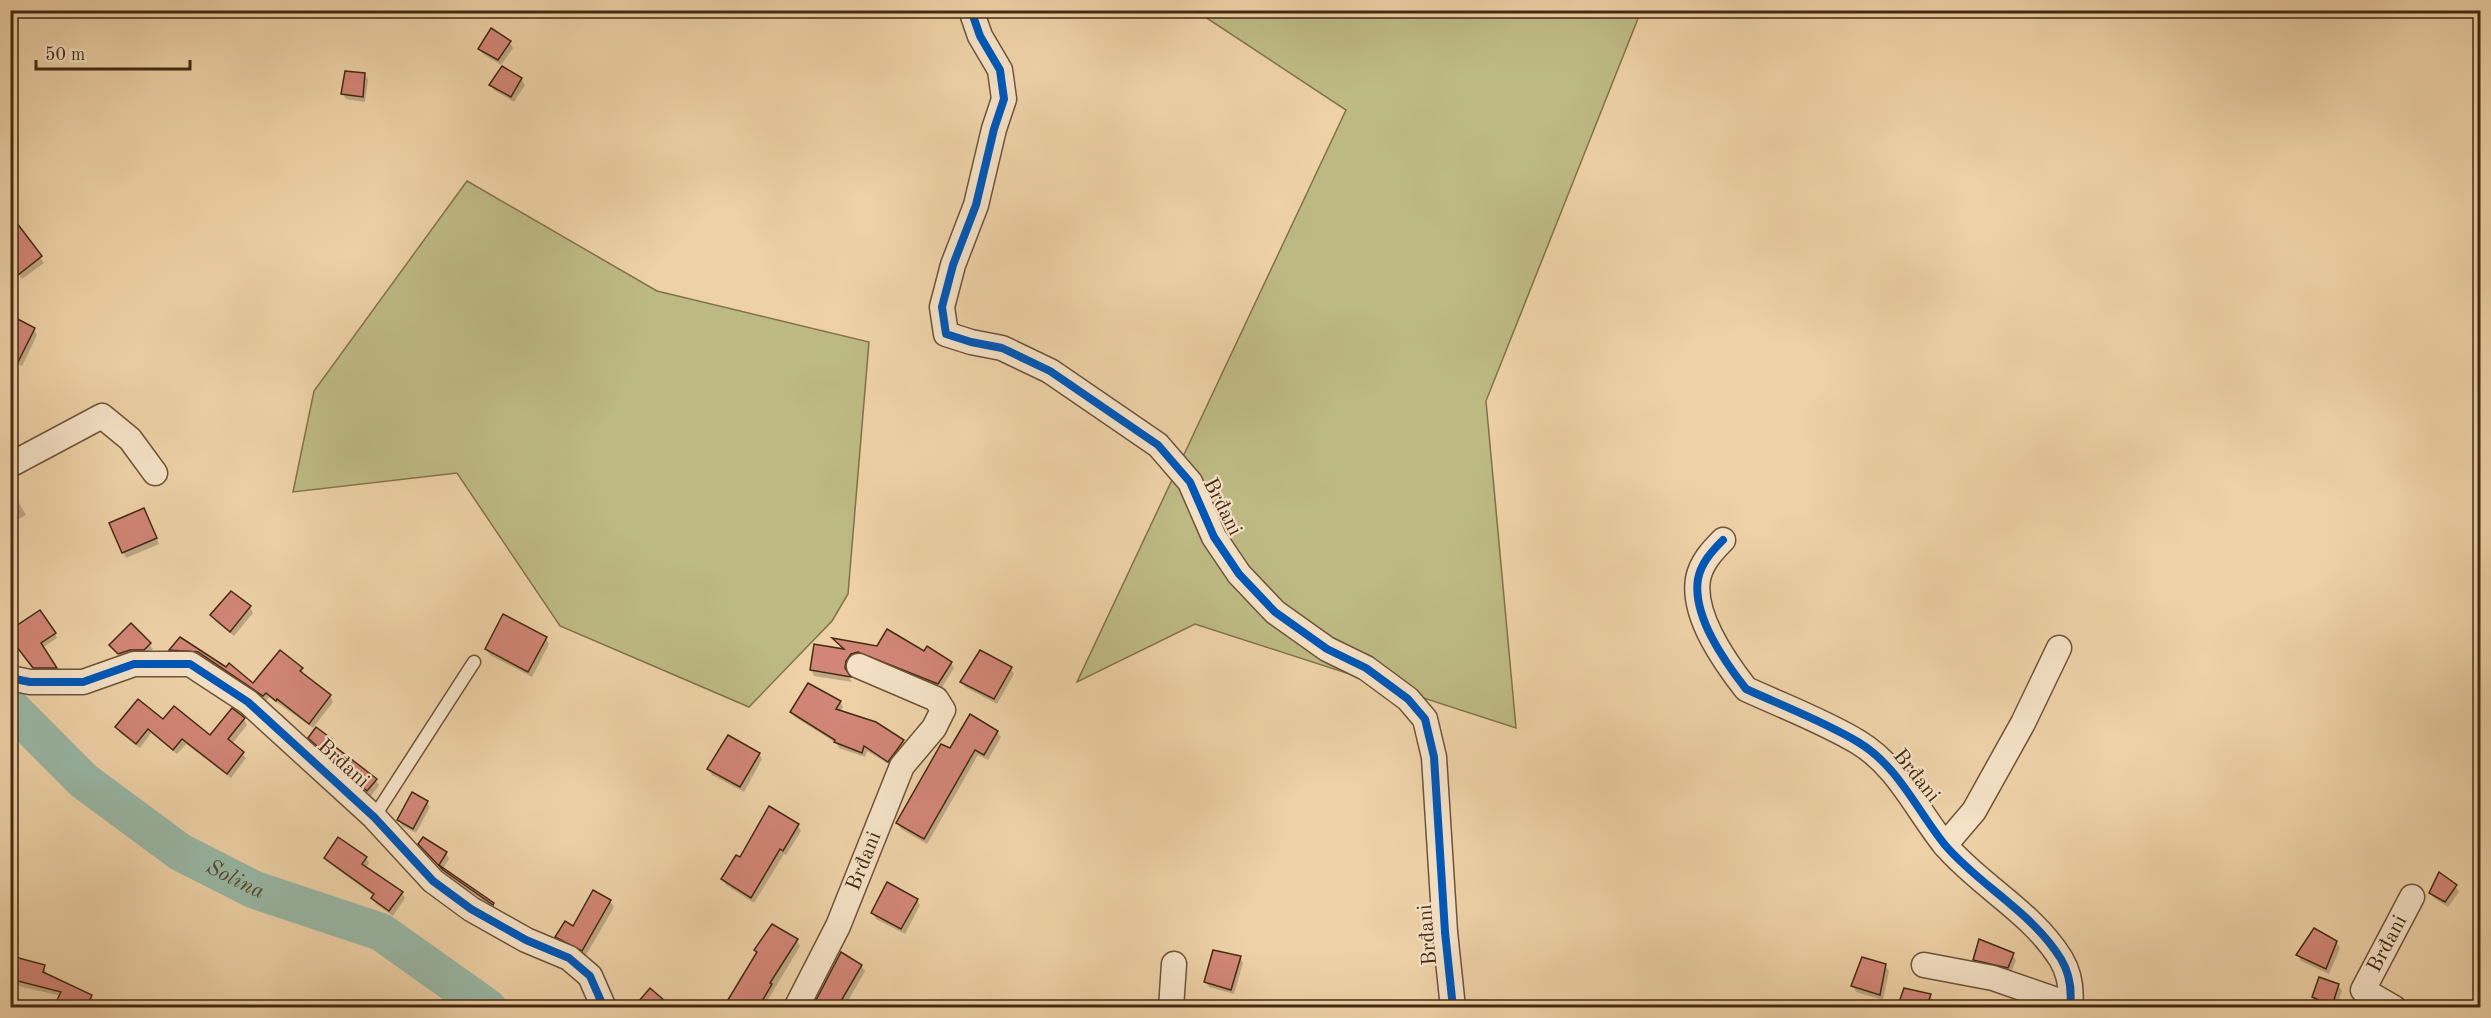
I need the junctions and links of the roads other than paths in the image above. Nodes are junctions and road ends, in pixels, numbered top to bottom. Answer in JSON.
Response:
{"nodes":[{"id":1,"x":971,"y":10,"type":"edge"},
{"id":2,"x":10,"y":465,"type":"edge"},
{"id":3,"x":155,"y":473,"type":"dead end"},
{"id":4,"x":1723,"y":540,"type":"dead end"},
{"id":5,"x":2059,"y":648,"type":"dead end"},
{"id":6,"x":474,"y":662,"type":"dead end"},
{"id":7,"x":858,"y":666,"type":"dead end"},
{"id":8,"x":10,"y":678,"type":"edge"},
{"id":9,"x":374,"y":817,"type":"junction"},
{"id":10,"x":1945,"y":845,"type":"junction"},
{"id":11,"x":2412,"y":897,"type":"dead end"},
{"id":12,"x":1174,"y":964,"type":"dead end"},
{"id":13,"x":1924,"y":965,"type":"dead end"},
{"id":14,"x":2070,"y":1006,"type":"edge"},
{"id":15,"x":604,"y":1008,"type":"edge"},
{"id":16,"x":796,"y":1008,"type":"edge"},
{"id":17,"x":1171,"y":1008,"type":"edge"},
{"id":18,"x":1453,"y":1008,"type":"edge"},
{"id":19,"x":2394,"y":1008,"type":"edge"}],
"edges":[{"from":1,"to":18,"type":"street","name":"Brđani"},
{"from":2,"to":3,"type":"street"},
{"from":4,"to":10,"type":"street","name":"Brđani"},
{"from":5,"to":10,"type":"street"},
{"from":6,"to":9,"type":"lane"},
{"from":7,"to":16,"type":"street","name":"Brđani"},
{"from":8,"to":9,"type":"street","name":"Brđani"},
{"from":9,"to":15,"type":"street","name":"Brđani"},
{"from":10,"to":14,"type":"street","name":"Brđani"},
{"from":11,"to":19,"type":"street","name":"Brđani"},
{"from":12,"to":17,"type":"street"},
{"from":13,"to":14,"type":"street","name":"Brđani"}]}
